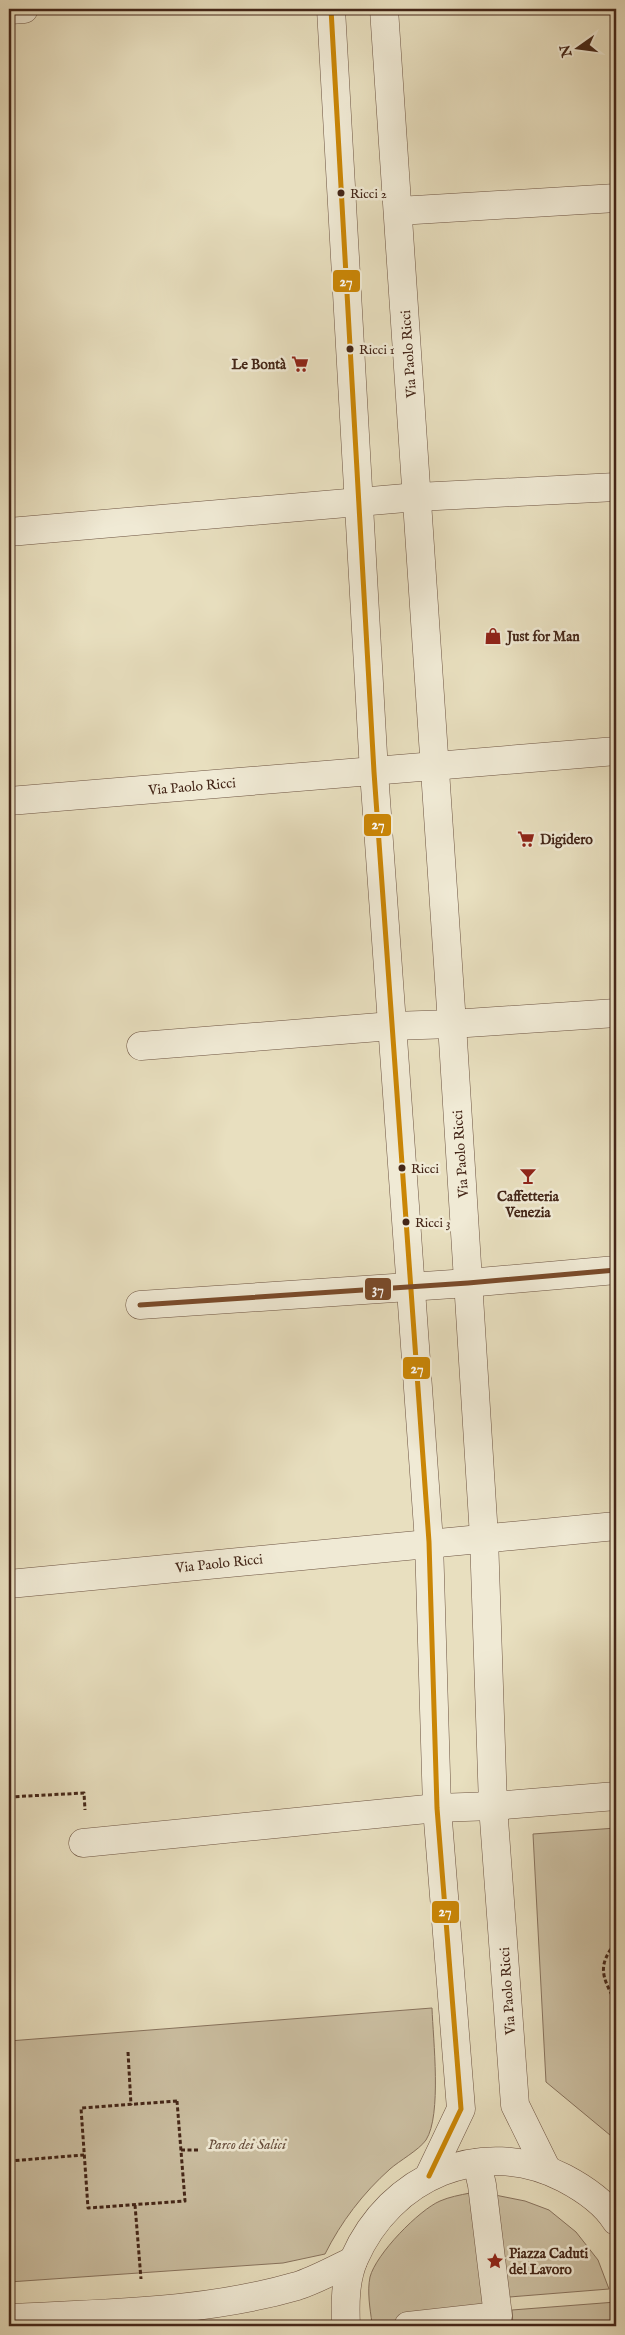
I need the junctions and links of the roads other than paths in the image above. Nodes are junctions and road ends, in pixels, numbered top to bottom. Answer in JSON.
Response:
{"nodes":[{"id":1,"x":24,"y":9,"type":"edge"},
{"id":2,"x":331,"y":9,"type":"edge"},
{"id":3,"x":384,"y":9,"type":"edge"},
{"id":4,"x":9,"y":10,"type":"edge"},
{"id":5,"x":616,"y":198,"type":"edge"},
{"id":6,"x":398,"y":211,"type":"junction"},
{"id":7,"x":616,"y":487,"type":"edge"},
{"id":8,"x":417,"y":497,"type":"junction"},
{"id":9,"x":359,"y":503,"type":"junction"},
{"id":10,"x":9,"y":532,"type":"edge"},
{"id":11,"x":616,"y":751,"type":"edge"},
{"id":12,"x":434,"y":765,"type":"junction"},
{"id":13,"x":374,"y":772,"type":"junction"},
{"id":14,"x":9,"y":801,"type":"edge"},
{"id":15,"x":616,"y":1013,"type":"edge"},
{"id":16,"x":452,"y":1024,"type":"junction"},
{"id":17,"x":392,"y":1026,"type":"junction"},
{"id":18,"x":141,"y":1046,"type":"dead end"},
{"id":19,"x":616,"y":1270,"type":"edge"},
{"id":20,"x":468,"y":1283,"type":"junction"},
{"id":21,"x":409,"y":1286,"type":"junction"},
{"id":22,"x":140,"y":1305,"type":"dead end"},
{"id":23,"x":616,"y":1526,"type":"edge"},
{"id":24,"x":484,"y":1537,"type":"junction"},
{"id":25,"x":428,"y":1542,"type":"junction"},
{"id":26,"x":9,"y":1584,"type":"edge"},
{"id":27,"x":616,"y":1796,"type":"edge"},
{"id":28,"x":493,"y":1806,"type":"junction"},
{"id":29,"x":438,"y":1808,"type":"junction"},
{"id":30,"x":85,"y":1842,"type":"road end"},
{"id":31,"x":477,"y":2163,"type":"junction"},
{"id":32,"x":547,"y":2170,"type":"junction"},
{"id":33,"x":429,"y":2176,"type":"junction"},
{"id":34,"x":616,"y":2221,"type":"edge"},
{"id":35,"x":353,"y":2261,"type":"junction"},
{"id":36,"x":9,"y":2318,"type":"edge"},
{"id":37,"x":346,"y":2326,"type":"edge"},
{"id":38,"x":408,"y":2326,"type":"edge"}],
"edges":[{"from":1,"to":4,"type":"street"},
{"from":2,"to":9,"type":"street"},
{"from":3,"to":6,"type":"street","name":"Via Paolo Ricci"},
{"from":5,"to":6,"type":"street"},
{"from":6,"to":8,"type":"street","name":"Via Paolo Ricci"},
{"from":7,"to":8,"type":"street"},
{"from":8,"to":9,"type":"street"},
{"from":8,"to":12,"type":"street","name":"Via Paolo Ricci"},
{"from":9,"to":10,"type":"street"},
{"from":9,"to":13,"type":"street"},
{"from":11,"to":12,"type":"street","name":"Via Paolo Ricci"},
{"from":12,"to":13,"type":"street","name":"Via Paolo Ricci"},
{"from":12,"to":16,"type":"street","name":"Via Paolo Ricci"},
{"from":13,"to":14,"type":"street","name":"Via Paolo Ricci"},
{"from":13,"to":17,"type":"street"},
{"from":15,"to":16,"type":"street"},
{"from":16,"to":17,"type":"street"},
{"from":16,"to":20,"type":"street","name":"Via Paolo Ricci"},
{"from":17,"to":18,"type":"street"},
{"from":17,"to":21,"type":"street"},
{"from":19,"to":20,"type":"street"},
{"from":20,"to":21,"type":"street"},
{"from":20,"to":24,"type":"street","name":"Via Paolo Ricci"},
{"from":21,"to":22,"type":"street"},
{"from":21,"to":25,"type":"street"},
{"from":23,"to":24,"type":"street","name":"Via Paolo Ricci"},
{"from":24,"to":25,"type":"street","name":"Via Paolo Ricci"},
{"from":24,"to":28,"type":"street","name":"Via Paolo Ricci"},
{"from":25,"to":26,"type":"street","name":"Via Paolo Ricci"},
{"from":25,"to":29,"type":"street"},
{"from":27,"to":28,"type":"street"},
{"from":28,"to":29,"type":"street"},
{"from":28,"to":32,"type":"street","name":"Via Paolo Ricci"},
{"from":29,"to":30,"type":"street"},
{"from":29,"to":33,"type":"street"},
{"from":31,"to":32,"type":"street"},
{"from":31,"to":33,"type":"street"},
{"from":31,"to":38,"type":"street"},
{"from":32,"to":34,"type":"street"},
{"from":33,"to":35,"type":"street"},
{"from":35,"to":36,"type":"street"},
{"from":35,"to":37,"type":"street"}]}
